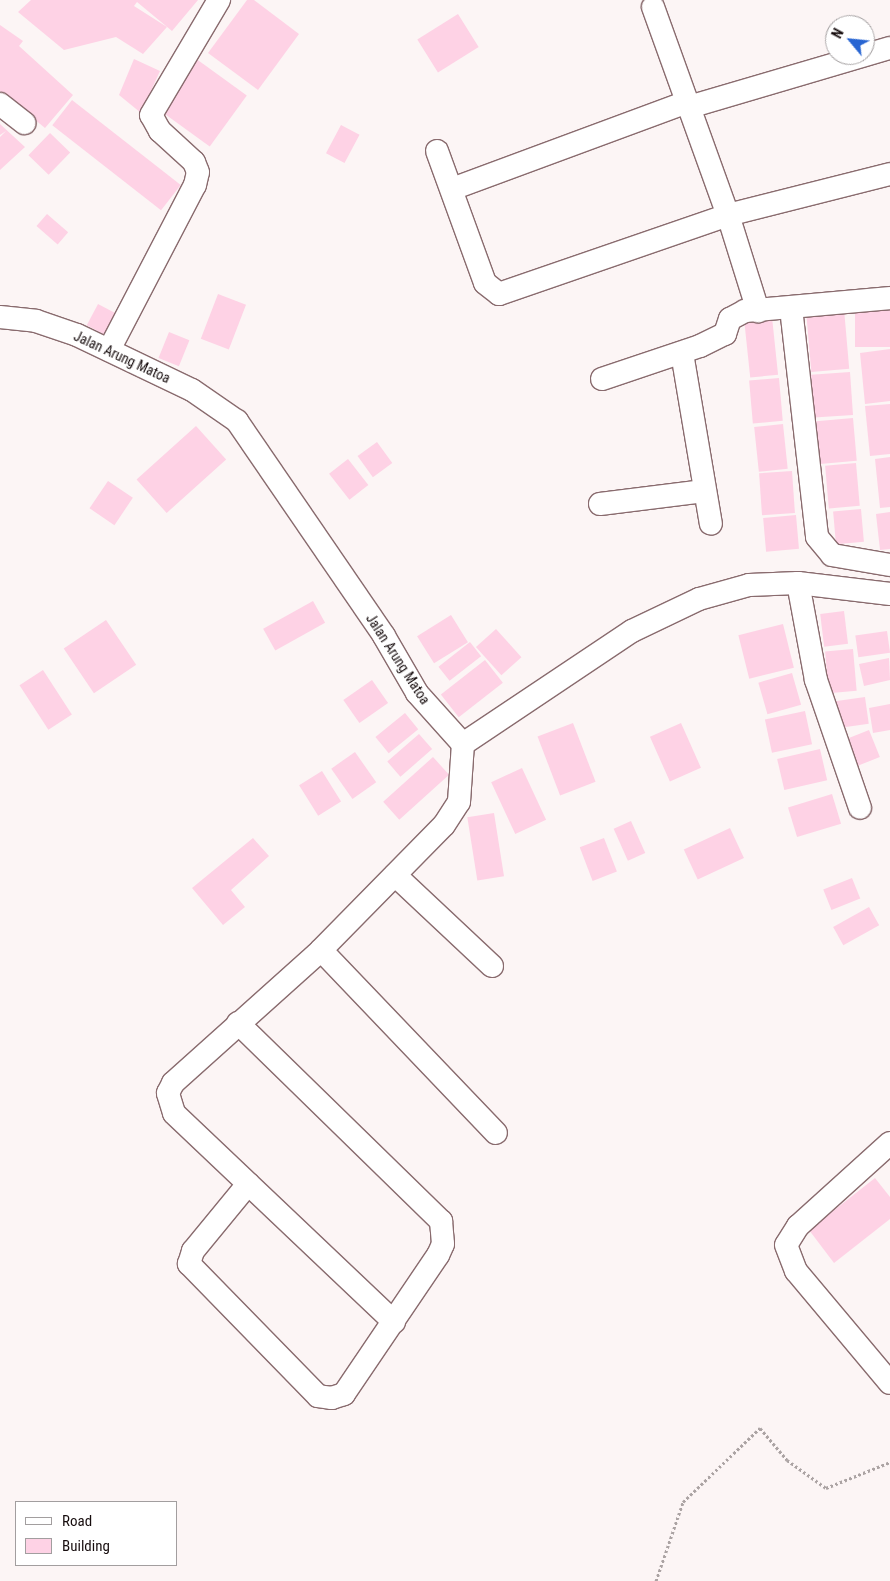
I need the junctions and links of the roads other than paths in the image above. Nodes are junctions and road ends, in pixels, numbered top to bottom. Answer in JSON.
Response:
{"nodes":[{"id":1,"x":219,"y":0,"type":"edge"},
{"id":2,"x":653,"y":7,"type":"dead end"},
{"id":3,"x":890,"y":48,"type":"edge"},
{"id":4,"x":0,"y":104,"type":"edge"},
{"id":5,"x":688,"y":104,"type":"junction"},
{"id":6,"x":24,"y":123,"type":"dead end"},
{"id":7,"x":437,"y":151,"type":"dead end"},
{"id":8,"x":890,"y":174,"type":"edge"},
{"id":9,"x":452,"y":189,"type":"junction"},
{"id":10,"x":728,"y":214,"type":"junction"},
{"id":11,"x":890,"y":298,"type":"edge"},
{"id":12,"x":791,"y":308,"type":"junction"},
{"id":13,"x":758,"y":311,"type":"junction"},
{"id":14,"x":0,"y":317,"type":"edge"},
{"id":15,"x":109,"y":350,"type":"junction"},
{"id":16,"x":682,"y":353,"type":"junction"},
{"id":17,"x":602,"y":378,"type":"dead end"},
{"id":18,"x":704,"y":491,"type":"junction"},
{"id":19,"x":600,"y":504,"type":"dead end"},
{"id":20,"x":711,"y":524,"type":"dead end"},
{"id":21,"x":890,"y":565,"type":"edge"},
{"id":22,"x":798,"y":583,"type":"junction"},
{"id":23,"x":890,"y":594,"type":"edge"},
{"id":24,"x":463,"y":744,"type":"junction"},
{"id":25,"x":860,"y":808,"type":"dead end"},
{"id":26,"x":395,"y":875,"type":"junction"},
{"id":27,"x":321,"y":950,"type":"junction"},
{"id":28,"x":492,"y":966,"type":"dead end"},
{"id":29,"x":238,"y":1023,"type":"junction"},
{"id":30,"x":496,"y":1133,"type":"dead end"},
{"id":31,"x":890,"y":1143,"type":"edge"},
{"id":32,"x":248,"y":1184,"type":"junction"},
{"id":33,"x":394,"y":1322,"type":"junction"},
{"id":34,"x":890,"y":1383,"type":"edge"}],
"edges":[{"from":1,"to":15,"type":"street"},
{"from":2,"to":5,"type":"street"},
{"from":3,"to":5,"type":"street"},
{"from":4,"to":6,"type":"street"},
{"from":5,"to":9,"type":"street"},
{"from":5,"to":10,"type":"street"},
{"from":7,"to":9,"type":"street"},
{"from":8,"to":10,"type":"street"},
{"from":9,"to":10,"type":"street"},
{"from":10,"to":13,"type":"street"},
{"from":11,"to":12,"type":"street"},
{"from":12,"to":13,"type":"street"},
{"from":12,"to":21,"type":"street"},
{"from":13,"to":16,"type":"street"},
{"from":14,"to":15,"type":"street","name":"Jalan Arung Matoa"},
{"from":15,"to":24,"type":"street","name":"Jalan Arung Matoa"},
{"from":16,"to":17,"type":"street"},
{"from":16,"to":18,"type":"street"},
{"from":18,"to":19,"type":"street"},
{"from":18,"to":20,"type":"street"},
{"from":22,"to":23,"type":"street"},
{"from":22,"to":24,"type":"street"},
{"from":22,"to":25,"type":"street"},
{"from":24,"to":26,"type":"street"},
{"from":26,"to":27,"type":"street"},
{"from":26,"to":28,"type":"street"},
{"from":27,"to":29,"type":"street"},
{"from":27,"to":30,"type":"street"},
{"from":29,"to":32,"type":"street"},
{"from":29,"to":33,"type":"street"},
{"from":31,"to":34,"type":"street"},
{"from":32,"to":33,"type":"street"},
{"from":32,"to":33,"type":"street"}]}
